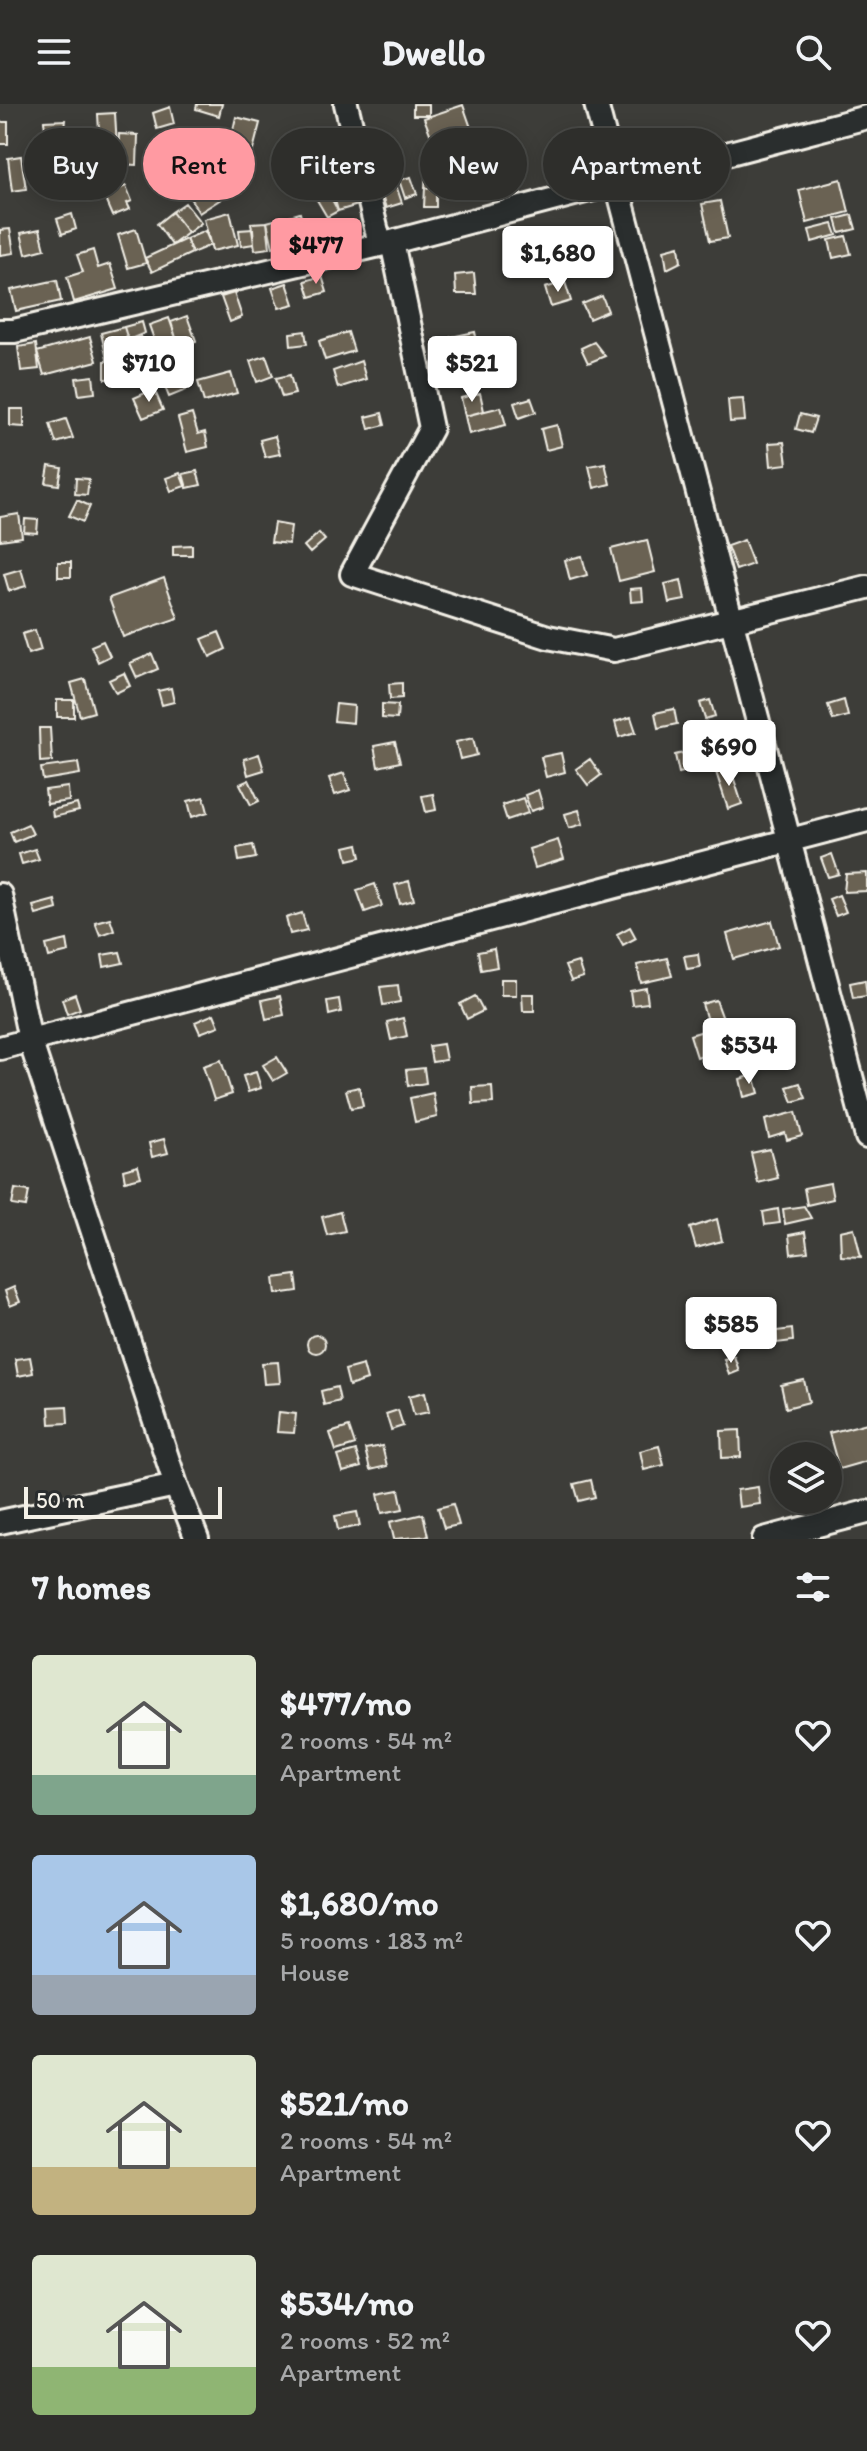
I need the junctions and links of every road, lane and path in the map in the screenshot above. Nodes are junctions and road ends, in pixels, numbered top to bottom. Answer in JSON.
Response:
{"nodes":[{"id":1,"x":346,"y":104,"type":"edge"},
{"id":2,"x":596,"y":104,"type":"edge"},
{"id":3,"x":867,"y":117,"type":"edge"},
{"id":4,"x":602,"y":128,"type":"edge"},
{"id":5,"x":730,"y":154,"type":"edge"},
{"id":6,"x":554,"y":200,"type":"edge"},
{"id":7,"x":621,"y":200,"type":"edge"},
{"id":8,"x":386,"y":243,"type":"junction"},
{"id":9,"x":0,"y":331,"type":"edge"},
{"id":10,"x":867,"y":587,"type":"edge"},
{"id":11,"x":732,"y":622,"type":"junction"},
{"id":12,"x":867,"y":820,"type":"edge"},
{"id":13,"x":790,"y":842,"type":"junction"},
{"id":14,"x":0,"y":895,"type":"edge"},
{"id":15,"x":30,"y":1040,"type":"junction"},
{"id":16,"x":0,"y":1048,"type":"edge"},
{"id":17,"x":867,"y":1137,"type":"edge"},
{"id":18,"x":176,"y":1485,"type":"junction"},
{"id":19,"x":867,"y":1512,"type":"edge"},
{"id":20,"x":0,"y":1522,"type":"edge"},
{"id":21,"x":197,"y":1539,"type":"edge"},
{"id":22,"x":764,"y":1539,"type":"edge"}],
"edges":[{"from":1,"to":8,"type":"street"},
{"from":2,"to":4,"type":"street"},
{"from":3,"to":5,"type":"street"},
{"from":6,"to":8,"type":"street"},
{"from":7,"to":11,"type":"street"},
{"from":8,"to":9,"type":"street"},
{"from":8,"to":11,"type":"street"},
{"from":10,"to":11,"type":"street"},
{"from":11,"to":13,"type":"street"},
{"from":12,"to":13,"type":"street"},
{"from":13,"to":15,"type":"street"},
{"from":13,"to":17,"type":"street"},
{"from":14,"to":15,"type":"street"},
{"from":15,"to":16,"type":"street"},
{"from":15,"to":18,"type":"street"},
{"from":18,"to":20,"type":"street"},
{"from":18,"to":21,"type":"street"},
{"from":19,"to":22,"type":"street"}]}
